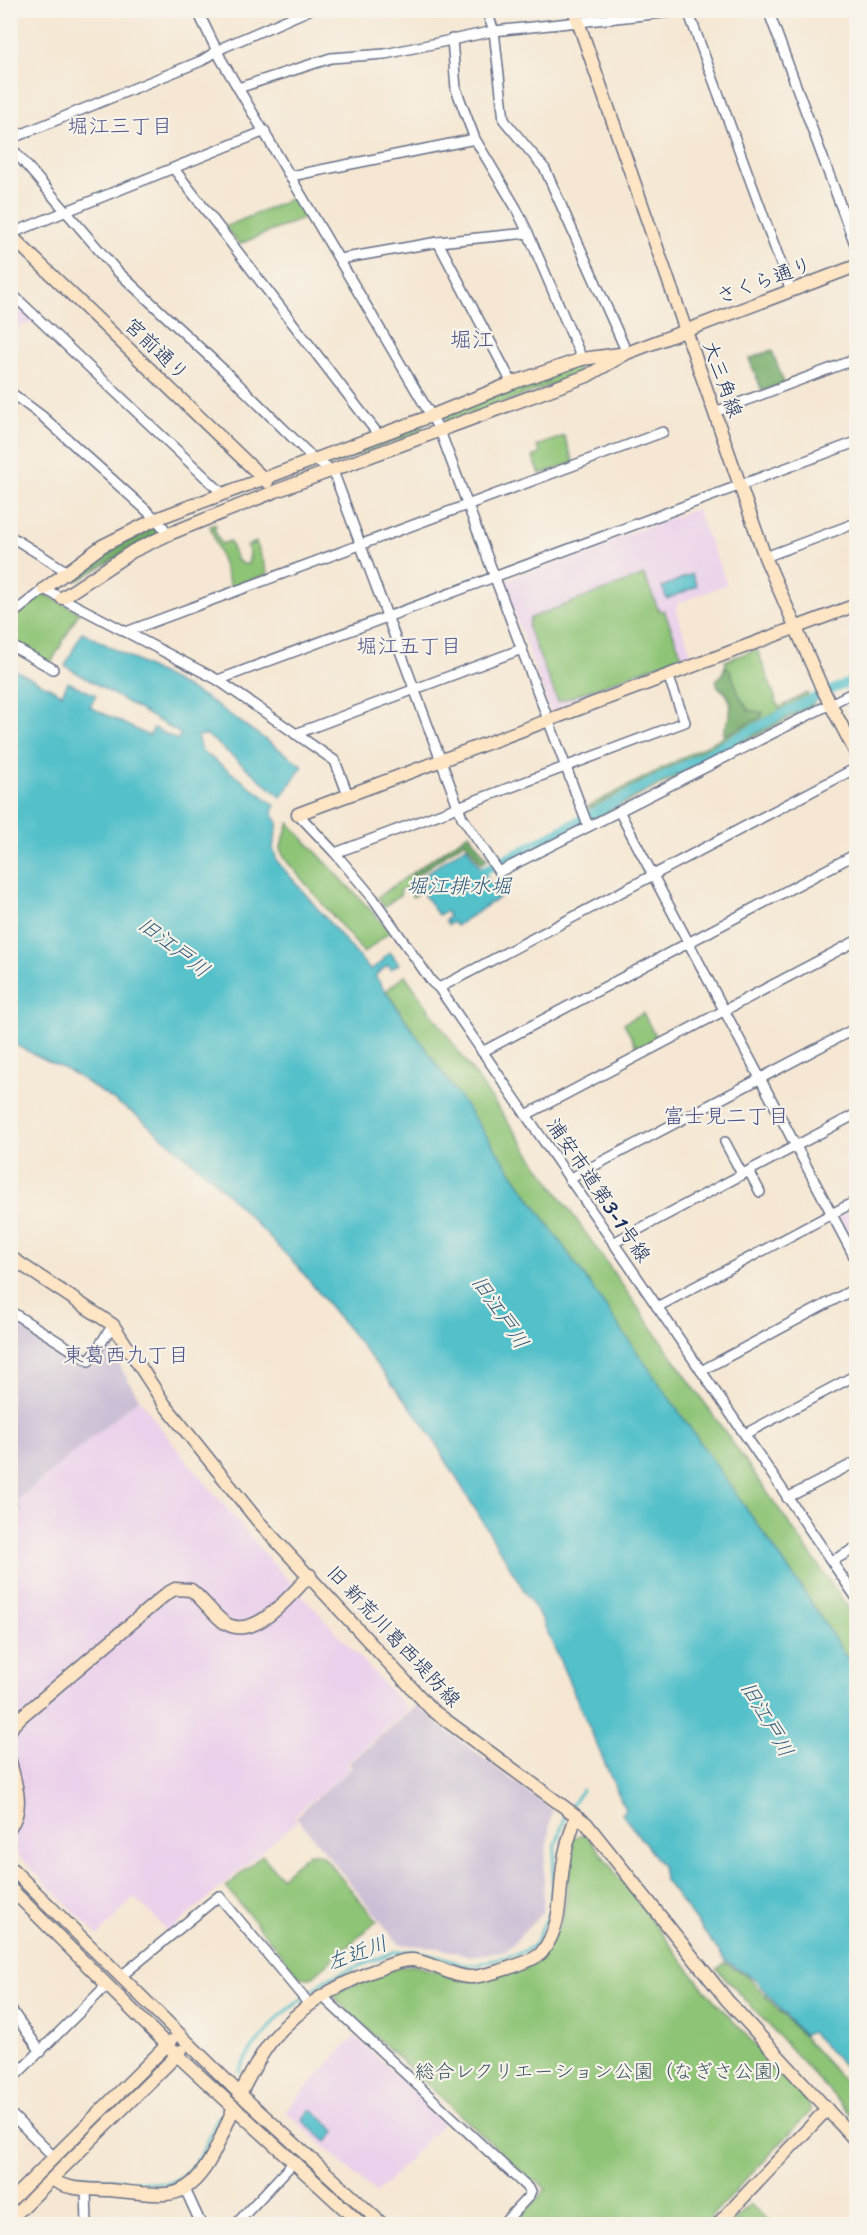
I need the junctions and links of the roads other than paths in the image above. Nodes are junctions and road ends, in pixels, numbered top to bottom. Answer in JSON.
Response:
{"nodes":[{"id":1,"x":197,"y":10,"type":"edge"},
{"id":2,"x":309,"y":10,"type":"edge"},
{"id":3,"x":486,"y":10,"type":"edge"},
{"id":4,"x":768,"y":10,"type":"edge"},
{"id":5,"x":855,"y":10,"type":"edge"},
{"id":6,"x":689,"y":11,"type":"edge"},
{"id":7,"x":647,"y":13,"type":"edge"},
{"id":8,"x":856,"y":15,"type":"edge"},
{"id":9,"x":576,"y":16,"type":"edge"},
{"id":10,"x":494,"y":31,"type":"junction"},
{"id":11,"x":452,"y":39,"type":"junction"},
{"id":12,"x":217,"y":51,"type":"junction"},
{"id":13,"x":238,"y":88,"type":"junction"},
{"id":14,"x":265,"y":131,"type":"junction"},
{"id":15,"x":10,"y":139,"type":"edge"},
{"id":16,"x":476,"y":139,"type":"junction"},
{"id":17,"x":10,"y":146,"type":"edge"},
{"id":18,"x":174,"y":169,"type":"junction"},
{"id":19,"x":291,"y":176,"type":"junction"},
{"id":20,"x":66,"y":212,"type":"junction"},
{"id":21,"x":528,"y":233,"type":"junction"},
{"id":22,"x":10,"y":235,"type":"edge"},
{"id":23,"x":438,"y":242,"type":"junction"},
{"id":24,"x":856,"y":248,"type":"edge"},
{"id":25,"x":340,"y":259,"type":"junction"},
{"id":26,"x":856,"y":266,"type":"edge"},
{"id":27,"x":791,"y":291,"type":"junction"},
{"id":28,"x":10,"y":292,"type":"edge"},
{"id":29,"x":684,"y":330,"type":"junction"},
{"id":30,"x":627,"y":352,"type":"junction"},
{"id":31,"x":582,"y":359,"type":"junction"},
{"id":32,"x":856,"y":359,"type":"edge"},
{"id":33,"x":512,"y":384,"type":"junction"},
{"id":34,"x":10,"y":392,"type":"edge"},
{"id":35,"x":715,"y":412,"type":"junction"},
{"id":36,"x":431,"y":416,"type":"junction"},
{"id":37,"x":440,"y":431,"type":"junction"},
{"id":38,"x":663,"y":432,"type":"dead end"},
{"id":39,"x":378,"y":434,"type":"junction"},
{"id":40,"x":856,"y":442,"type":"edge"},
{"id":41,"x":314,"y":459,"type":"junction"},
{"id":42,"x":333,"y":471,"type":"junction"},
{"id":43,"x":263,"y":479,"type":"junction"},
{"id":44,"x":740,"y":485,"type":"junction"},
{"id":45,"x":276,"y":491,"type":"junction"},
{"id":46,"x":223,"y":494,"type":"junction"},
{"id":47,"x":468,"y":505,"type":"junction"},
{"id":48,"x":156,"y":519,"type":"junction"},
{"id":49,"x":856,"y":523,"type":"edge"},
{"id":50,"x":169,"y":534,"type":"junction"},
{"id":51,"x":10,"y":536,"type":"edge"},
{"id":52,"x":360,"y":544,"type":"junction"},
{"id":53,"x":765,"y":557,"type":"junction"},
{"id":54,"x":66,"y":572,"type":"junction"},
{"id":55,"x":493,"y":576,"type":"junction"},
{"id":56,"x":44,"y":589,"type":"junction"},
{"id":57,"x":62,"y":598,"type":"junction"},
{"id":58,"x":856,"y":605,"type":"edge"},
{"id":59,"x":10,"y":616,"type":"edge"},
{"id":60,"x":387,"y":616,"type":"junction"},
{"id":61,"x":794,"y":628,"type":"junction"},
{"id":62,"x":126,"y":632,"type":"junction"},
{"id":63,"x":10,"y":645,"type":"edge"},
{"id":64,"x":522,"y":649,"type":"junction"},
{"id":65,"x":53,"y":669,"type":"dead end"},
{"id":66,"x":668,"y":675,"type":"junction"},
{"id":67,"x":218,"y":680,"type":"junction"},
{"id":68,"x":415,"y":690,"type":"junction"},
{"id":69,"x":856,"y":691,"type":"edge"},
{"id":70,"x":826,"y":697,"type":"junction"},
{"id":71,"x":548,"y":721,"type":"junction"},
{"id":72,"x":295,"y":734,"type":"junction"},
{"id":73,"x":856,"y":753,"type":"edge"},
{"id":74,"x":441,"y":760,"type":"junction"},
{"id":75,"x":565,"y":767,"type":"junction"},
{"id":76,"x":856,"y":768,"type":"edge"},
{"id":77,"x":348,"y":795,"type":"junction"},
{"id":78,"x":458,"y":807,"type":"junction"},
{"id":79,"x":619,"y":811,"type":"junction"},
{"id":80,"x":298,"y":814,"type":"joint"},
{"id":81,"x":588,"y":826,"type":"junction"},
{"id":82,"x":335,"y":853,"type":"junction"},
{"id":83,"x":856,"y":854,"type":"edge"},
{"id":84,"x":653,"y":875,"type":"junction"},
{"id":85,"x":856,"y":941,"type":"edge"},
{"id":86,"x":688,"y":943,"type":"junction"},
{"id":87,"x":439,"y":988,"type":"junction"},
{"id":88,"x":725,"y":1011,"type":"junction"},
{"id":89,"x":856,"y":1028,"type":"edge"},
{"id":90,"x":482,"y":1052,"type":"junction"},
{"id":91,"x":761,"y":1078,"type":"junction"},
{"id":92,"x":856,"y":1114,"type":"edge"},
{"id":93,"x":526,"y":1115,"type":"junction"},
{"id":94,"x":725,"y":1142,"type":"dead end"},
{"id":95,"x":796,"y":1146,"type":"junction"},
{"id":96,"x":745,"y":1172,"type":"junction"},
{"id":97,"x":569,"y":1179,"type":"junction"},
{"id":98,"x":760,"y":1192,"type":"dead end"},
{"id":99,"x":856,"y":1201,"type":"edge"},
{"id":100,"x":833,"y":1213,"type":"junction"},
{"id":101,"x":613,"y":1243,"type":"junction"},
{"id":102,"x":10,"y":1257,"type":"edge"},
{"id":103,"x":856,"y":1260,"type":"edge"},
{"id":104,"x":856,"y":1288,"type":"edge"},
{"id":105,"x":657,"y":1307,"type":"junction"},
{"id":106,"x":10,"y":1311,"type":"edge"},
{"id":107,"x":113,"y":1326,"type":"junction"},
{"id":108,"x":701,"y":1371,"type":"junction"},
{"id":109,"x":856,"y":1375,"type":"edge"},
{"id":110,"x":745,"y":1434,"type":"junction"},
{"id":111,"x":856,"y":1462,"type":"edge"},
{"id":112,"x":787,"y":1498,"type":"junction"},
{"id":113,"x":856,"y":1548,"type":"edge"},
{"id":114,"x":832,"y":1562,"type":"junction"},
{"id":115,"x":310,"y":1575,"type":"junction"},
{"id":116,"x":856,"y":1597,"type":"edge"},
{"id":117,"x":10,"y":1731,"type":"edge"},
{"id":118,"x":10,"y":1761,"type":"edge"},
{"id":119,"x":576,"y":1817,"type":"junction"},
{"id":120,"x":10,"y":1827,"type":"edge"},
{"id":121,"x":10,"y":1867,"type":"edge"},
{"id":122,"x":10,"y":1888,"type":"edge"},
{"id":123,"x":120,"y":1977,"type":"junction"},
{"id":124,"x":107,"y":1985,"type":"junction"},
{"id":125,"x":321,"y":1996,"type":"junction"},
{"id":126,"x":309,"y":2004,"type":"junction"},
{"id":127,"x":10,"y":2008,"type":"edge"},
{"id":128,"x":178,"y":2034,"type":"junction"},
{"id":129,"x":188,"y":2044,"type":"junction"},
{"id":130,"x":167,"y":2045,"type":"junction"},
{"id":131,"x":41,"y":2052,"type":"junction"},
{"id":132,"x":177,"y":2055,"type":"junction"},
{"id":133,"x":10,"y":2081,"type":"edge"},
{"id":134,"x":240,"y":2094,"type":"junction"},
{"id":135,"x":234,"y":2108,"type":"junction"},
{"id":136,"x":827,"y":2109,"type":"junction"},
{"id":137,"x":10,"y":2113,"type":"edge"},
{"id":138,"x":856,"y":2141,"type":"edge"},
{"id":139,"x":54,"y":2157,"type":"junction"},
{"id":140,"x":294,"y":2162,"type":"junction"},
{"id":141,"x":52,"y":2179,"type":"junction"},
{"id":142,"x":86,"y":2189,"type":"junction"},
{"id":143,"x":185,"y":2189,"type":"junction"},
{"id":144,"x":12,"y":2198,"type":"edge"},
{"id":145,"x":10,"y":2220,"type":"edge"},
{"id":146,"x":353,"y":2222,"type":"edge"},
{"id":147,"x":87,"y":2224,"type":"edge"},
{"id":148,"x":201,"y":2224,"type":"edge"},
{"id":149,"x":236,"y":2224,"type":"edge"},
{"id":150,"x":382,"y":2224,"type":"edge"},
{"id":151,"x":503,"y":2224,"type":"edge"},
{"id":152,"x":718,"y":2224,"type":"edge"}],
"edges":[{"from":1,"to":12,"type":"street"},
{"from":2,"to":12,"type":"street"},
{"from":3,"to":10,"type":"street"},
{"from":4,"to":24,"type":"street"},
{"from":5,"to":8,"type":"street"},
{"from":6,"to":7,"type":"street"},
{"from":6,"to":27,"type":"street"},
{"from":7,"to":9,"type":"street"},
{"from":9,"to":10,"type":"street"},
{"from":9,"to":29,"type":"street","name":"大三角線"},
{"from":10,"to":11,"type":"street"},
{"from":10,"to":30,"type":"street"},
{"from":11,"to":13,"type":"street"},
{"from":11,"to":16,"type":"street"},
{"from":12,"to":13,"type":"street"},
{"from":12,"to":15,"type":"street"},
{"from":13,"to":14,"type":"street"},
{"from":14,"to":18,"type":"street"},
{"from":14,"to":19,"type":"street"},
{"from":16,"to":19,"type":"street"},
{"from":16,"to":21,"type":"street"},
{"from":17,"to":20,"type":"street"},
{"from":18,"to":20,"type":"street"},
{"from":18,"to":39,"type":"street"},
{"from":19,"to":25,"type":"street"},
{"from":20,"to":22,"type":"street"},
{"from":20,"to":41,"type":"street"},
{"from":21,"to":23,"type":"street"},
{"from":21,"to":31,"type":"street"},
{"from":22,"to":43,"type":"street","name":"宮前通り"},
{"from":23,"to":25,"type":"street"},
{"from":23,"to":33,"type":"street"},
{"from":25,"to":36,"type":"street"},
{"from":26,"to":27,"type":"street","name":"さくら通り"},
{"from":27,"to":29,"type":"street","name":"さくら通り"},
{"from":28,"to":46,"type":"street"},
{"from":29,"to":30,"type":"street","name":"さくら通り"},
{"from":29,"to":35,"type":"street","name":"大三角線"},
{"from":30,"to":31,"type":"street"},
{"from":30,"to":37,"type":"street"},
{"from":31,"to":33,"type":"street"},
{"from":32,"to":35,"type":"street"},
{"from":33,"to":36,"type":"street"},
{"from":34,"to":48,"type":"street"},
{"from":35,"to":44,"type":"street","name":"大三角線"},
{"from":36,"to":37,"type":"street"},
{"from":36,"to":39,"type":"street"},
{"from":37,"to":42,"type":"street"},
{"from":37,"to":47,"type":"street"},
{"from":38,"to":47,"type":"street"},
{"from":39,"to":41,"type":"street"},
{"from":40,"to":44,"type":"street"},
{"from":41,"to":42,"type":"street"},
{"from":41,"to":43,"type":"street"},
{"from":42,"to":45,"type":"street"},
{"from":42,"to":52,"type":"street"},
{"from":43,"to":45,"type":"street","name":"宮前通り"},
{"from":43,"to":46,"type":"street"},
{"from":44,"to":53,"type":"street","name":"大三角線"},
{"from":44,"to":55,"type":"street"},
{"from":45,"to":50,"type":"street"},
{"from":46,"to":48,"type":"street"},
{"from":47,"to":52,"type":"street"},
{"from":47,"to":55,"type":"street"},
{"from":48,"to":50,"type":"street"},
{"from":48,"to":54,"type":"street"},
{"from":49,"to":53,"type":"street"},
{"from":50,"to":57,"type":"street"},
{"from":51,"to":54,"type":"street"},
{"from":52,"to":60,"type":"street"},
{"from":52,"to":62,"type":"street"},
{"from":53,"to":61,"type":"street","name":"大三角線"},
{"from":54,"to":56,"type":"street"},
{"from":55,"to":60,"type":"street"},
{"from":55,"to":64,"type":"street"},
{"from":56,"to":57,"type":"street"},
{"from":56,"to":59,"type":"street"},
{"from":57,"to":62,"type":"street"},
{"from":58,"to":61,"type":"street"},
{"from":60,"to":67,"type":"street"},
{"from":60,"to":68,"type":"street"},
{"from":61,"to":66,"type":"street"},
{"from":61,"to":70,"type":"street","name":"大三角線"},
{"from":62,"to":67,"type":"street"},
{"from":63,"to":65,"type":"street"},
{"from":64,"to":68,"type":"street"},
{"from":64,"to":71,"type":"street"},
{"from":66,"to":71,"type":"street"},
{"from":66,"to":75,"type":"street"},
{"from":67,"to":72,"type":"street"},
{"from":68,"to":72,"type":"street"},
{"from":68,"to":74,"type":"street"},
{"from":69,"to":70,"type":"street"},
{"from":70,"to":73,"type":"street","name":"大三角線"},
{"from":70,"to":79,"type":"street"},
{"from":71,"to":74,"type":"street"},
{"from":71,"to":75,"type":"street"},
{"from":72,"to":77,"type":"street"},
{"from":74,"to":77,"type":"street"},
{"from":74,"to":78,"type":"street"},
{"from":75,"to":78,"type":"street"},
{"from":75,"to":81,"type":"street"},
{"from":76,"to":84,"type":"street"},
{"from":77,"to":80,"type":"street"},
{"from":78,"to":81,"type":"street"},
{"from":78,"to":82,"type":"street"},
{"from":79,"to":81,"type":"street"},
{"from":79,"to":84,"type":"street"},
{"from":80,"to":82,"type":"street","name":"浦安市道第3-1号線"},
{"from":82,"to":87,"type":"street","name":"浦安市道第3-1号線"},
{"from":83,"to":86,"type":"street"},
{"from":84,"to":86,"type":"street"},
{"from":84,"to":87,"type":"street"},
{"from":85,"to":88,"type":"street"},
{"from":86,"to":88,"type":"street"},
{"from":86,"to":90,"type":"street"},
{"from":87,"to":90,"type":"street","name":"浦安市道第3-1号線"},
{"from":88,"to":91,"type":"street"},
{"from":88,"to":93,"type":"street"},
{"from":89,"to":91,"type":"street"},
{"from":90,"to":93,"type":"street","name":"浦安市道第3-1号線"},
{"from":91,"to":95,"type":"street"},
{"from":91,"to":97,"type":"street"},
{"from":92,"to":95,"type":"street"},
{"from":93,"to":97,"type":"street","name":"浦安市道第3-1号線"},
{"from":94,"to":96,"type":"street"},
{"from":95,"to":96,"type":"street"},
{"from":95,"to":100,"type":"street"},
{"from":96,"to":98,"type":"street"},
{"from":96,"to":101,"type":"street"},
{"from":97,"to":101,"type":"street","name":"浦安市道第3-1号線"},
{"from":99,"to":100,"type":"street"},
{"from":100,"to":103,"type":"street"},
{"from":100,"to":105,"type":"street"},
{"from":101,"to":105,"type":"street","name":"浦安市道第3-1号線"},
{"from":102,"to":107,"type":"street","name":"旧 新荒川葛西堤防線"},
{"from":104,"to":108,"type":"street"},
{"from":105,"to":108,"type":"street","name":"浦安市道第3-1号線"},
{"from":106,"to":107,"type":"street"},
{"from":107,"to":115,"type":"street","name":"旧 新荒川葛西堤防線"},
{"from":108,"to":110,"type":"street","name":"浦安市道第3-1号線"},
{"from":109,"to":110,"type":"street"},
{"from":110,"to":112,"type":"street","name":"浦安市道第3-1号線"},
{"from":111,"to":112,"type":"street"},
{"from":112,"to":114,"type":"street","name":"浦安市道第3-1号線"},
{"from":113,"to":114,"type":"street"},
{"from":114,"to":116,"type":"street","name":"浦安市道第3-1号線"},
{"from":115,"to":117,"type":"street"},
{"from":115,"to":119,"type":"street","name":"旧 新荒川葛西堤防線"},
{"from":118,"to":120,"type":"street"},
{"from":119,"to":125,"type":"street"},
{"from":119,"to":136,"type":"street","name":"旧 新荒川葛西堤防線"},
{"from":121,"to":123,"type":"street"},
{"from":122,"to":124,"type":"street"},
{"from":123,"to":126,"type":"street"},
{"from":123,"to":128,"type":"street"},
{"from":124,"to":130,"type":"street"},
{"from":124,"to":131,"type":"street"},
{"from":125,"to":126,"type":"street"},
{"from":125,"to":151,"type":"street"},
{"from":126,"to":134,"type":"street"},
{"from":127,"to":131,"type":"street"},
{"from":128,"to":129,"type":"street"},
{"from":128,"to":130,"type":"street"},
{"from":129,"to":132,"type":"street"},
{"from":129,"to":134,"type":"street"},
{"from":130,"to":132,"type":"street"},
{"from":130,"to":139,"type":"street"},
{"from":131,"to":133,"type":"street"},
{"from":132,"to":135,"type":"street"},
{"from":132,"to":141,"type":"street"},
{"from":134,"to":150,"type":"street"},
{"from":135,"to":140,"type":"street"},
{"from":135,"to":143,"type":"street"},
{"from":136,"to":138,"type":"street","name":"旧 新荒川葛西堤防線"},
{"from":136,"to":152,"type":"street"},
{"from":137,"to":139,"type":"street"},
{"from":139,"to":144,"type":"street"},
{"from":140,"to":146,"type":"street"},
{"from":140,"to":149,"type":"street"},
{"from":141,"to":142,"type":"street"},
{"from":141,"to":145,"type":"street"},
{"from":142,"to":143,"type":"street"},
{"from":142,"to":147,"type":"street"},
{"from":143,"to":148,"type":"street"}]}
